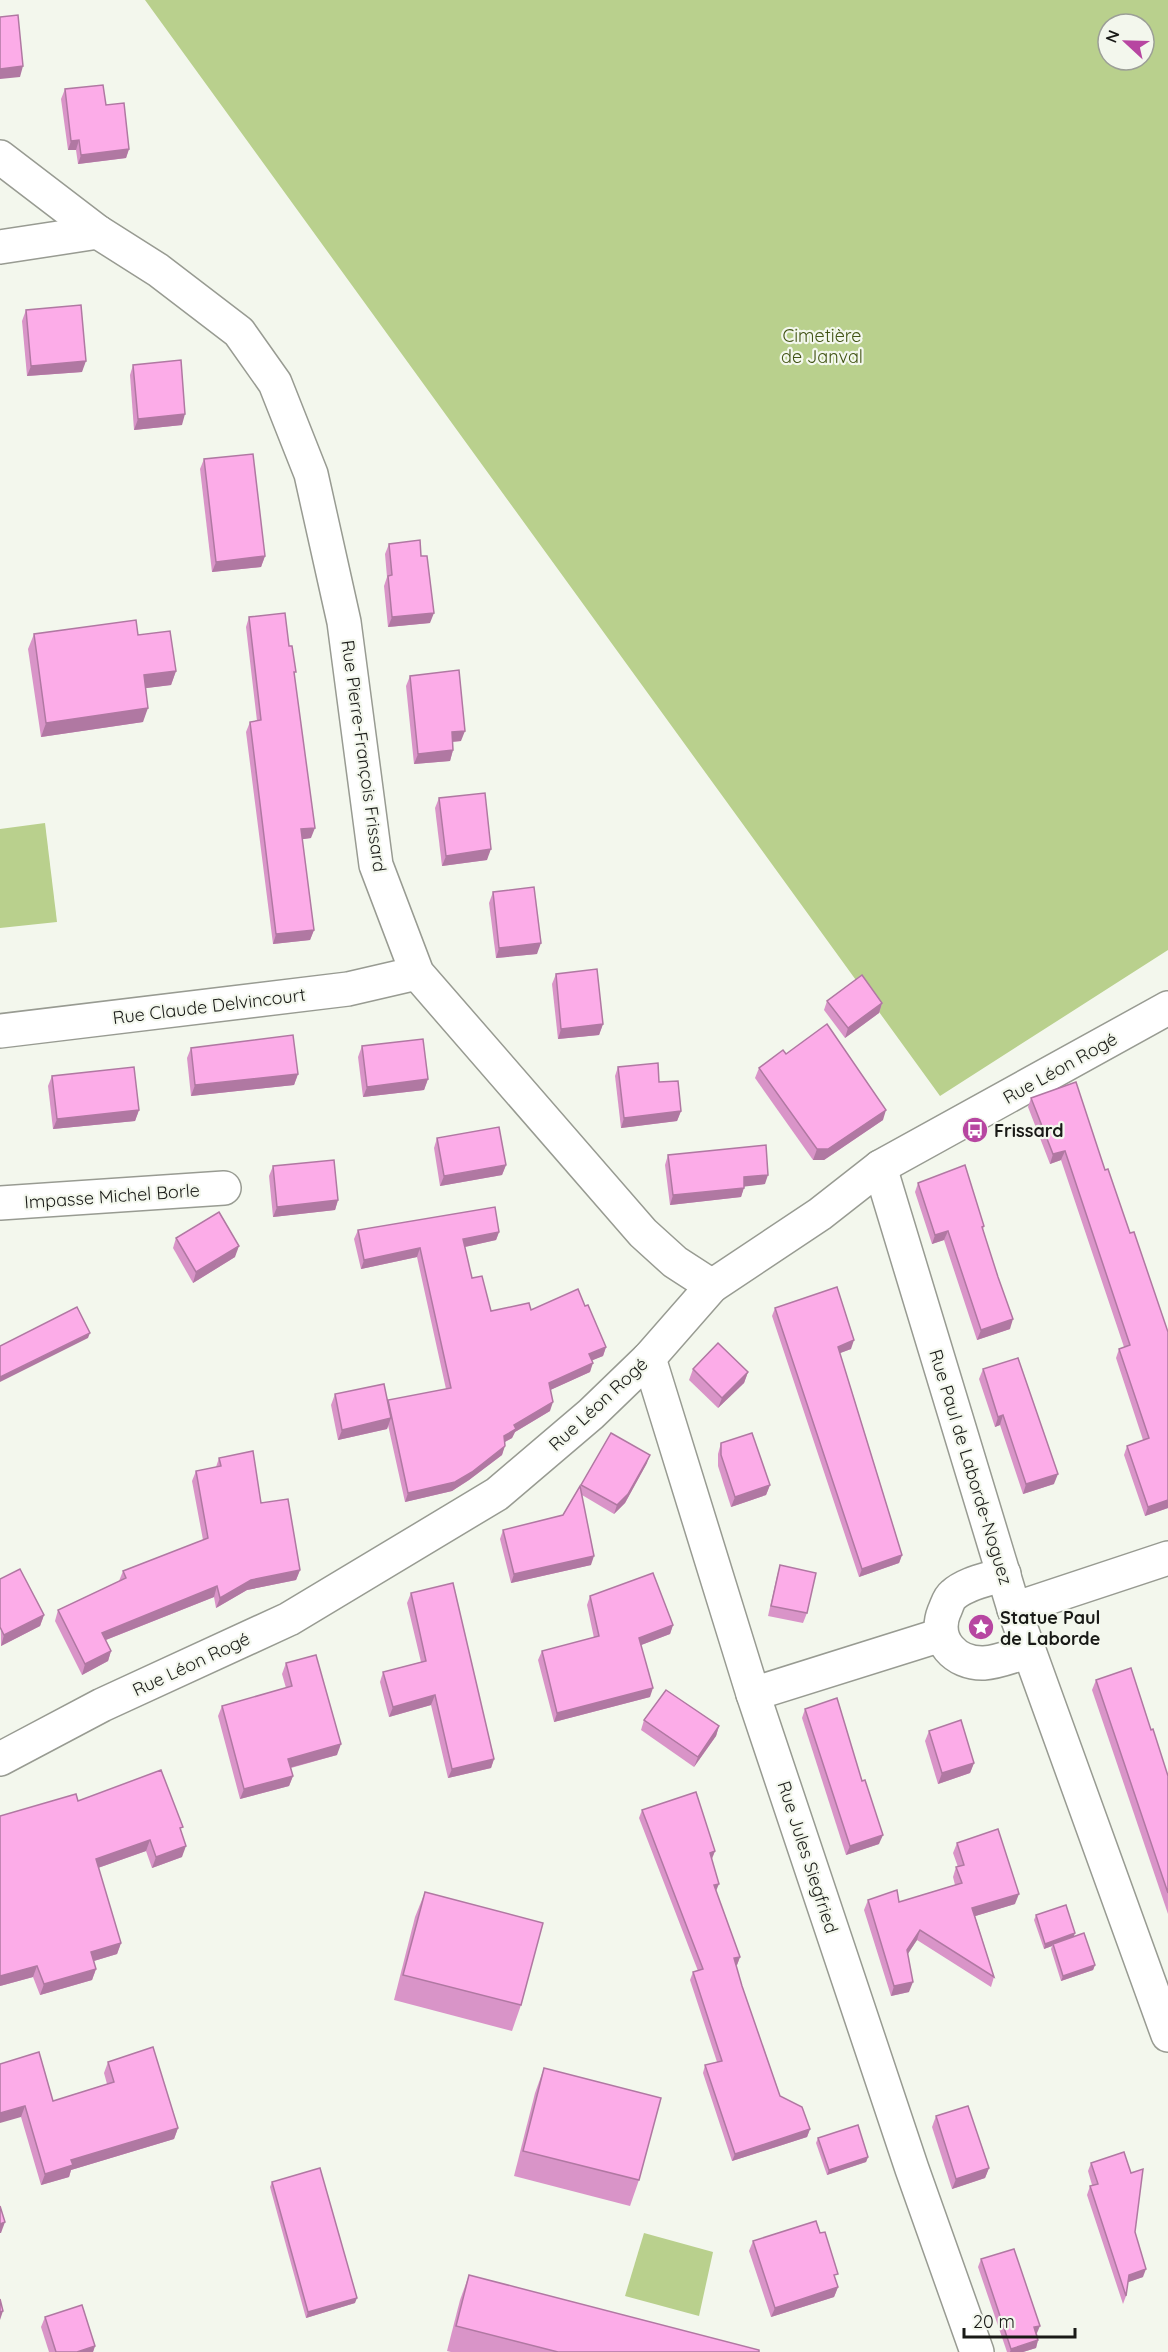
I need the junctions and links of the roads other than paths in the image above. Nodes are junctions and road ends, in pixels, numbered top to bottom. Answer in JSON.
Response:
{"nodes":[{"id":1,"x":0,"y":157,"type":"edge"},
{"id":2,"x":98,"y":232,"type":"junction"},
{"id":3,"x":0,"y":247,"type":"edge"},
{"id":4,"x":417,"y":973,"type":"junction"},
{"id":5,"x":1168,"y":1008,"type":"edge"},
{"id":6,"x":0,"y":1032,"type":"edge"},
{"id":7,"x":880,"y":1167,"type":"junction"},
{"id":8,"x":224,"y":1188,"type":"dead end"},
{"id":9,"x":0,"y":1203,"type":"edge"},
{"id":10,"x":712,"y":1286,"type":"junction"},
{"id":11,"x":650,"y":1358,"type":"junction"},
{"id":12,"x":1168,"y":1558,"type":"edge"},
{"id":13,"x":1004,"y":1574,"type":"junction"},
{"id":14,"x":1014,"y":1609,"type":"junction"},
{"id":15,"x":941,"y":1635,"type":"junction"},
{"id":16,"x":1029,"y":1651,"type":"junction"},
{"id":17,"x":753,"y":1694,"type":"junction"},
{"id":18,"x":0,"y":1760,"type":"edge"},
{"id":19,"x":1168,"y":2035,"type":"edge"},
{"id":20,"x":977,"y":2352,"type":"edge"}],
"edges":[{"from":1,"to":2,"type":"street","name":"Rue Pierre-François Frissard"},
{"from":2,"to":3,"type":"street"},
{"from":2,"to":4,"type":"street","name":"Rue Pierre-François Frissard"},
{"from":4,"to":6,"type":"street","name":"Rue Claude Delvincourt"},
{"from":4,"to":10,"type":"street","name":"Rue Pierre-François Frissard"},
{"from":5,"to":7,"type":"street","name":"Rue Léon Rogé"},
{"from":7,"to":10,"type":"street","name":"Rue Léon Rogé"},
{"from":7,"to":13,"type":"street","name":"Rue Paul de Laborde-Noguez"},
{"from":8,"to":9,"type":"street","name":"Impasse Michel Borle"},
{"from":10,"to":11,"type":"street","name":"Rue Léon Rogé"},
{"from":11,"to":17,"type":"street","name":"Rue Jules Siegfried"},
{"from":11,"to":18,"type":"street","name":"Rue Léon Rogé"},
{"from":12,"to":14,"type":"street"},
{"from":13,"to":14,"type":"street","name":"Rue Paul de Laborde-Noguez"},
{"from":13,"to":15,"type":"street"},
{"from":14,"to":16,"type":"street","name":"Rue Paul de Laborde-Noguez"},
{"from":15,"to":16,"type":"street"},
{"from":15,"to":17,"type":"street"},
{"from":16,"to":19,"type":"street","name":"Rue Paul de Laborde-Noguez"},
{"from":17,"to":20,"type":"street","name":"Rue Jules Siegfried"}]}
